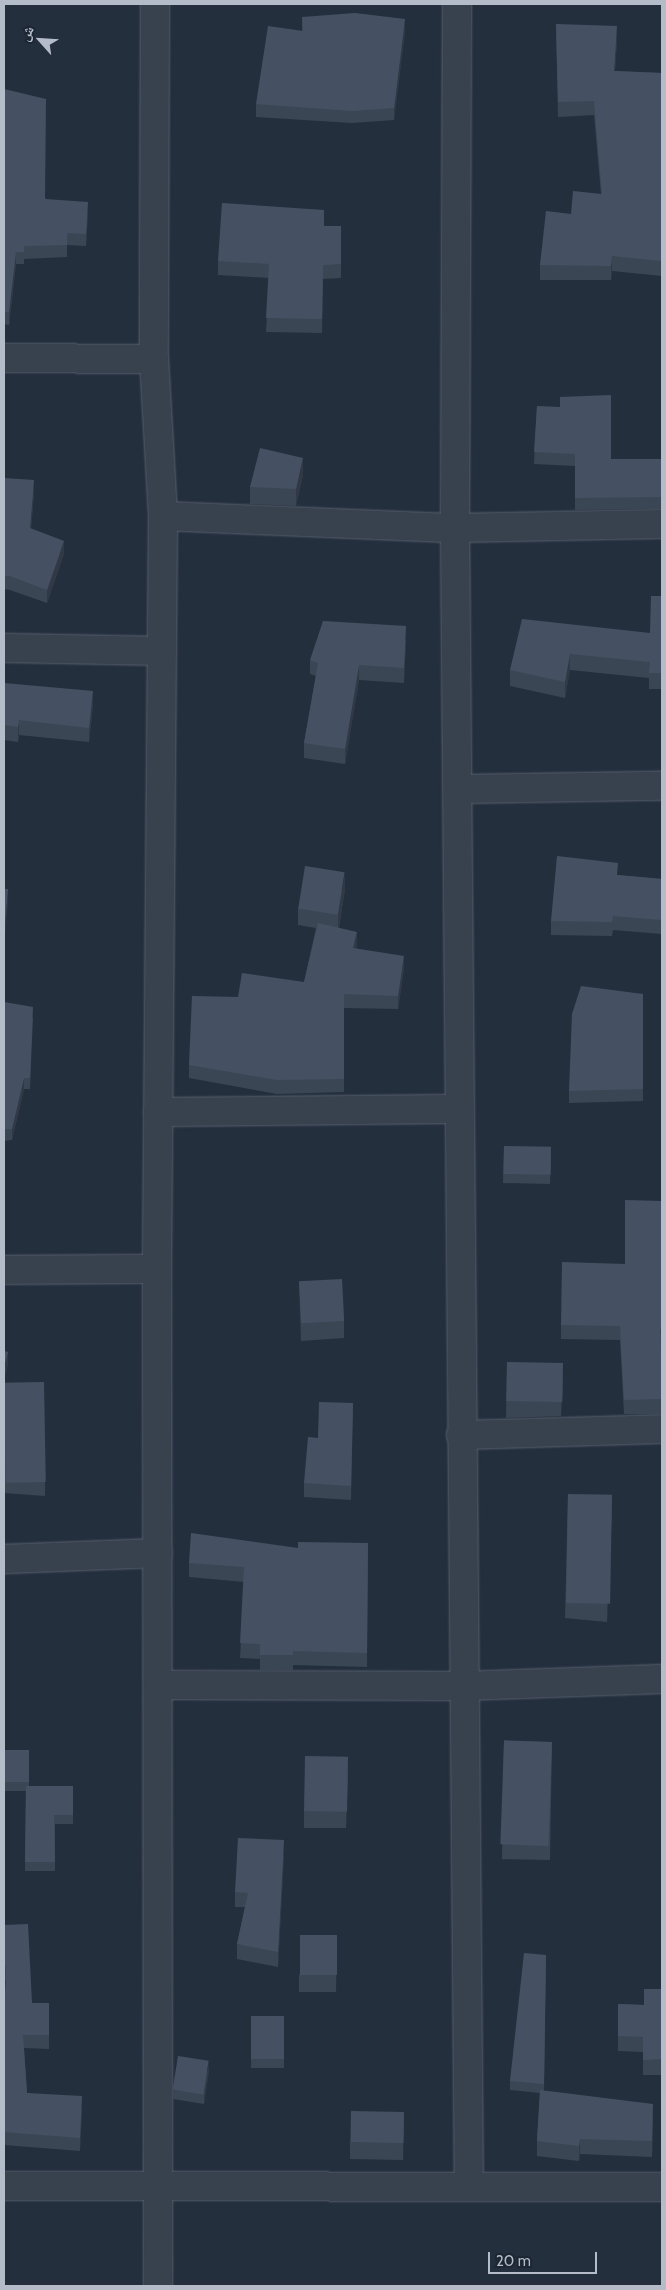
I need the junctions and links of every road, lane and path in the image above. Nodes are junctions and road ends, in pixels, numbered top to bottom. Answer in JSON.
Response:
{"nodes":[{"id":1,"x":155,"y":4,"type":"edge"},
{"id":2,"x":457,"y":4,"type":"edge"},
{"id":3,"x":4,"y":358,"type":"edge"},
{"id":4,"x":154,"y":359,"type":"junction"},
{"id":5,"x":163,"y":516,"type":"junction"},
{"id":6,"x":662,"y":524,"type":"edge"},
{"id":7,"x":455,"y":528,"type":"junction"},
{"id":8,"x":4,"y":648,"type":"edge"},
{"id":9,"x":162,"y":651,"type":"junction"},
{"id":10,"x":662,"y":786,"type":"edge"},
{"id":11,"x":461,"y":789,"type":"junction"},
{"id":12,"x":459,"y":1109,"type":"junction"},
{"id":13,"x":158,"y":1112,"type":"junction"},
{"id":14,"x":157,"y":1269,"type":"junction"},
{"id":15,"x":4,"y":1270,"type":"edge"},
{"id":16,"x":662,"y":1429,"type":"edge"},
{"id":17,"x":461,"y":1435,"type":"junction"},
{"id":18,"x":158,"y":1553,"type":"junction"},
{"id":19,"x":4,"y":1559,"type":"edge"},
{"id":20,"x":662,"y":1680,"type":"edge"},
{"id":21,"x":158,"y":1685,"type":"junction"},
{"id":22,"x":463,"y":1686,"type":"junction"},
{"id":23,"x":159,"y":2183,"type":"junction"},
{"id":24,"x":4,"y":2186,"type":"edge"},
{"id":25,"x":469,"y":2187,"type":"junction"},
{"id":26,"x":662,"y":2187,"type":"edge"},
{"id":27,"x":158,"y":2286,"type":"edge"}],
"edges":[{"from":1,"to":4,"type":"street"},
{"from":2,"to":7,"type":"street"},
{"from":3,"to":4,"type":"street"},
{"from":4,"to":5,"type":"street"},
{"from":5,"to":7,"type":"street"},
{"from":5,"to":9,"type":"street"},
{"from":6,"to":7,"type":"street"},
{"from":7,"to":11,"type":"street"},
{"from":8,"to":9,"type":"street"},
{"from":9,"to":13,"type":"street"},
{"from":10,"to":11,"type":"street"},
{"from":11,"to":12,"type":"street"},
{"from":12,"to":13,"type":"street"},
{"from":12,"to":17,"type":"street"},
{"from":13,"to":14,"type":"street"},
{"from":14,"to":15,"type":"street"},
{"from":14,"to":18,"type":"street"},
{"from":16,"to":17,"type":"street"},
{"from":17,"to":22,"type":"street"},
{"from":18,"to":19,"type":"street"},
{"from":18,"to":21,"type":"street"},
{"from":20,"to":22,"type":"street"},
{"from":21,"to":22,"type":"street"},
{"from":21,"to":23,"type":"street"},
{"from":22,"to":25,"type":"street"},
{"from":23,"to":24,"type":"street"},
{"from":23,"to":25,"type":"street"},
{"from":23,"to":27,"type":"street"},
{"from":25,"to":26,"type":"street"}]}
